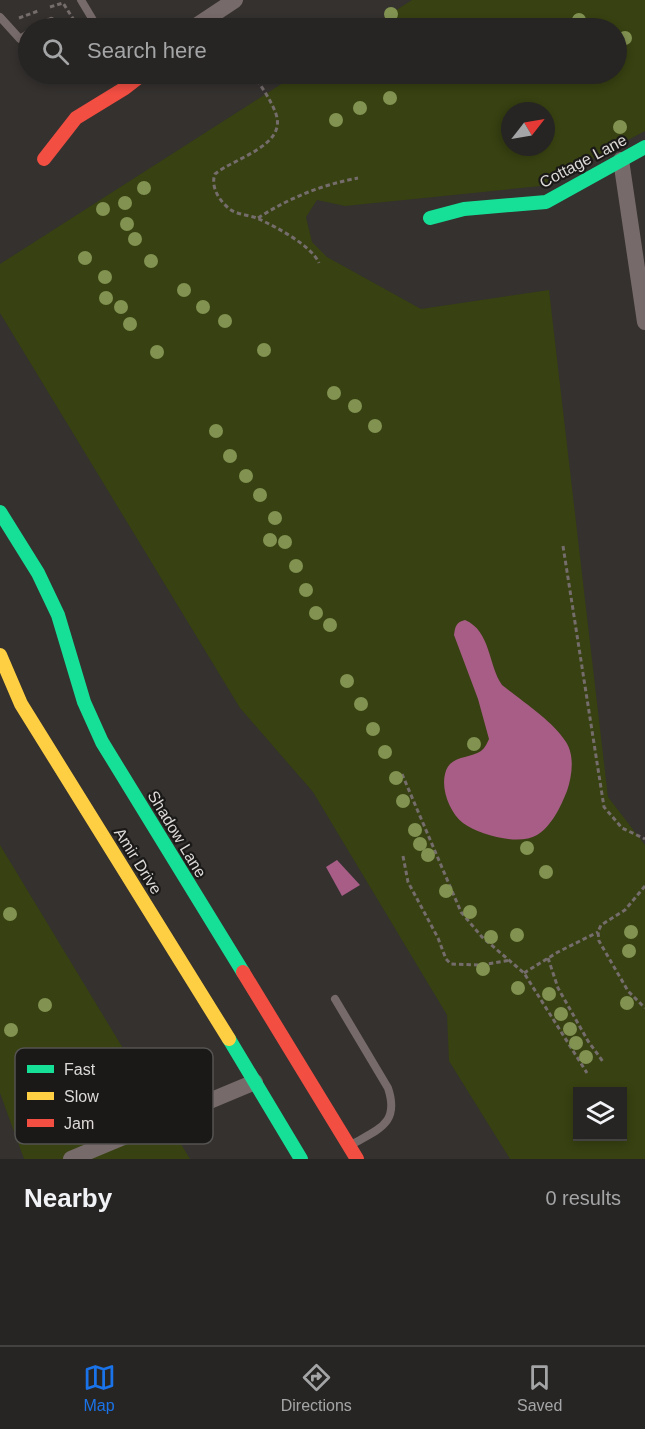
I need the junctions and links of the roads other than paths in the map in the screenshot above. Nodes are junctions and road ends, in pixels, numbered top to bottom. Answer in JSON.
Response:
{"nodes":[{"id":1,"x":81,"y":0,"type":"edge"},
{"id":2,"x":235,"y":0,"type":"edge"},
{"id":3,"x":0,"y":17,"type":"edge"},
{"id":4,"x":92,"y":18,"type":"edge"},
{"id":5,"x":208,"y":18,"type":"edge"},
{"id":6,"x":18,"y":37,"type":"edge"},
{"id":7,"x":130,"y":84,"type":"edge"},
{"id":8,"x":645,"y":147,"type":"edge"},
{"id":9,"x":44,"y":159,"type":"dead end"},
{"id":10,"x":621,"y":160,"type":"junction"},
{"id":11,"x":430,"y":218,"type":"dead end"},
{"id":12,"x":645,"y":322,"type":"edge"},
{"id":13,"x":0,"y":512,"type":"edge"},
{"id":14,"x":0,"y":655,"type":"edge"},
{"id":15,"x":335,"y":999,"type":"dead end"},
{"id":16,"x":255,"y":1082,"type":"junction"},
{"id":17,"x":213,"y":1100,"type":"edge"},
{"id":18,"x":107,"y":1144,"type":"edge"},
{"id":19,"x":349,"y":1146,"type":"junction"},
{"id":20,"x":71,"y":1159,"type":"edge"},
{"id":21,"x":301,"y":1159,"type":"edge"},
{"id":22,"x":357,"y":1159,"type":"edge"}],
"edges":[{"from":1,"to":4,"type":"lane"},
{"from":2,"to":5,"type":"street"},
{"from":3,"to":6,"type":"lane"},
{"from":7,"to":9,"type":"street"},
{"from":8,"to":10,"type":"street","name":"Cottage Lane"},
{"from":10,"to":11,"type":"street","name":"Cottage Lane"},
{"from":10,"to":12,"type":"street"},
{"from":13,"to":19,"type":"street","name":"Shadow Lane"},
{"from":14,"to":16,"type":"street","name":"Amir Drive"},
{"from":15,"to":19,"type":"lane"},
{"from":16,"to":17,"type":"street"},
{"from":16,"to":21,"type":"street","name":"Amir Drive"},
{"from":18,"to":20,"type":"street"},
{"from":19,"to":22,"type":"street","name":"Shadow Lane"}]}
